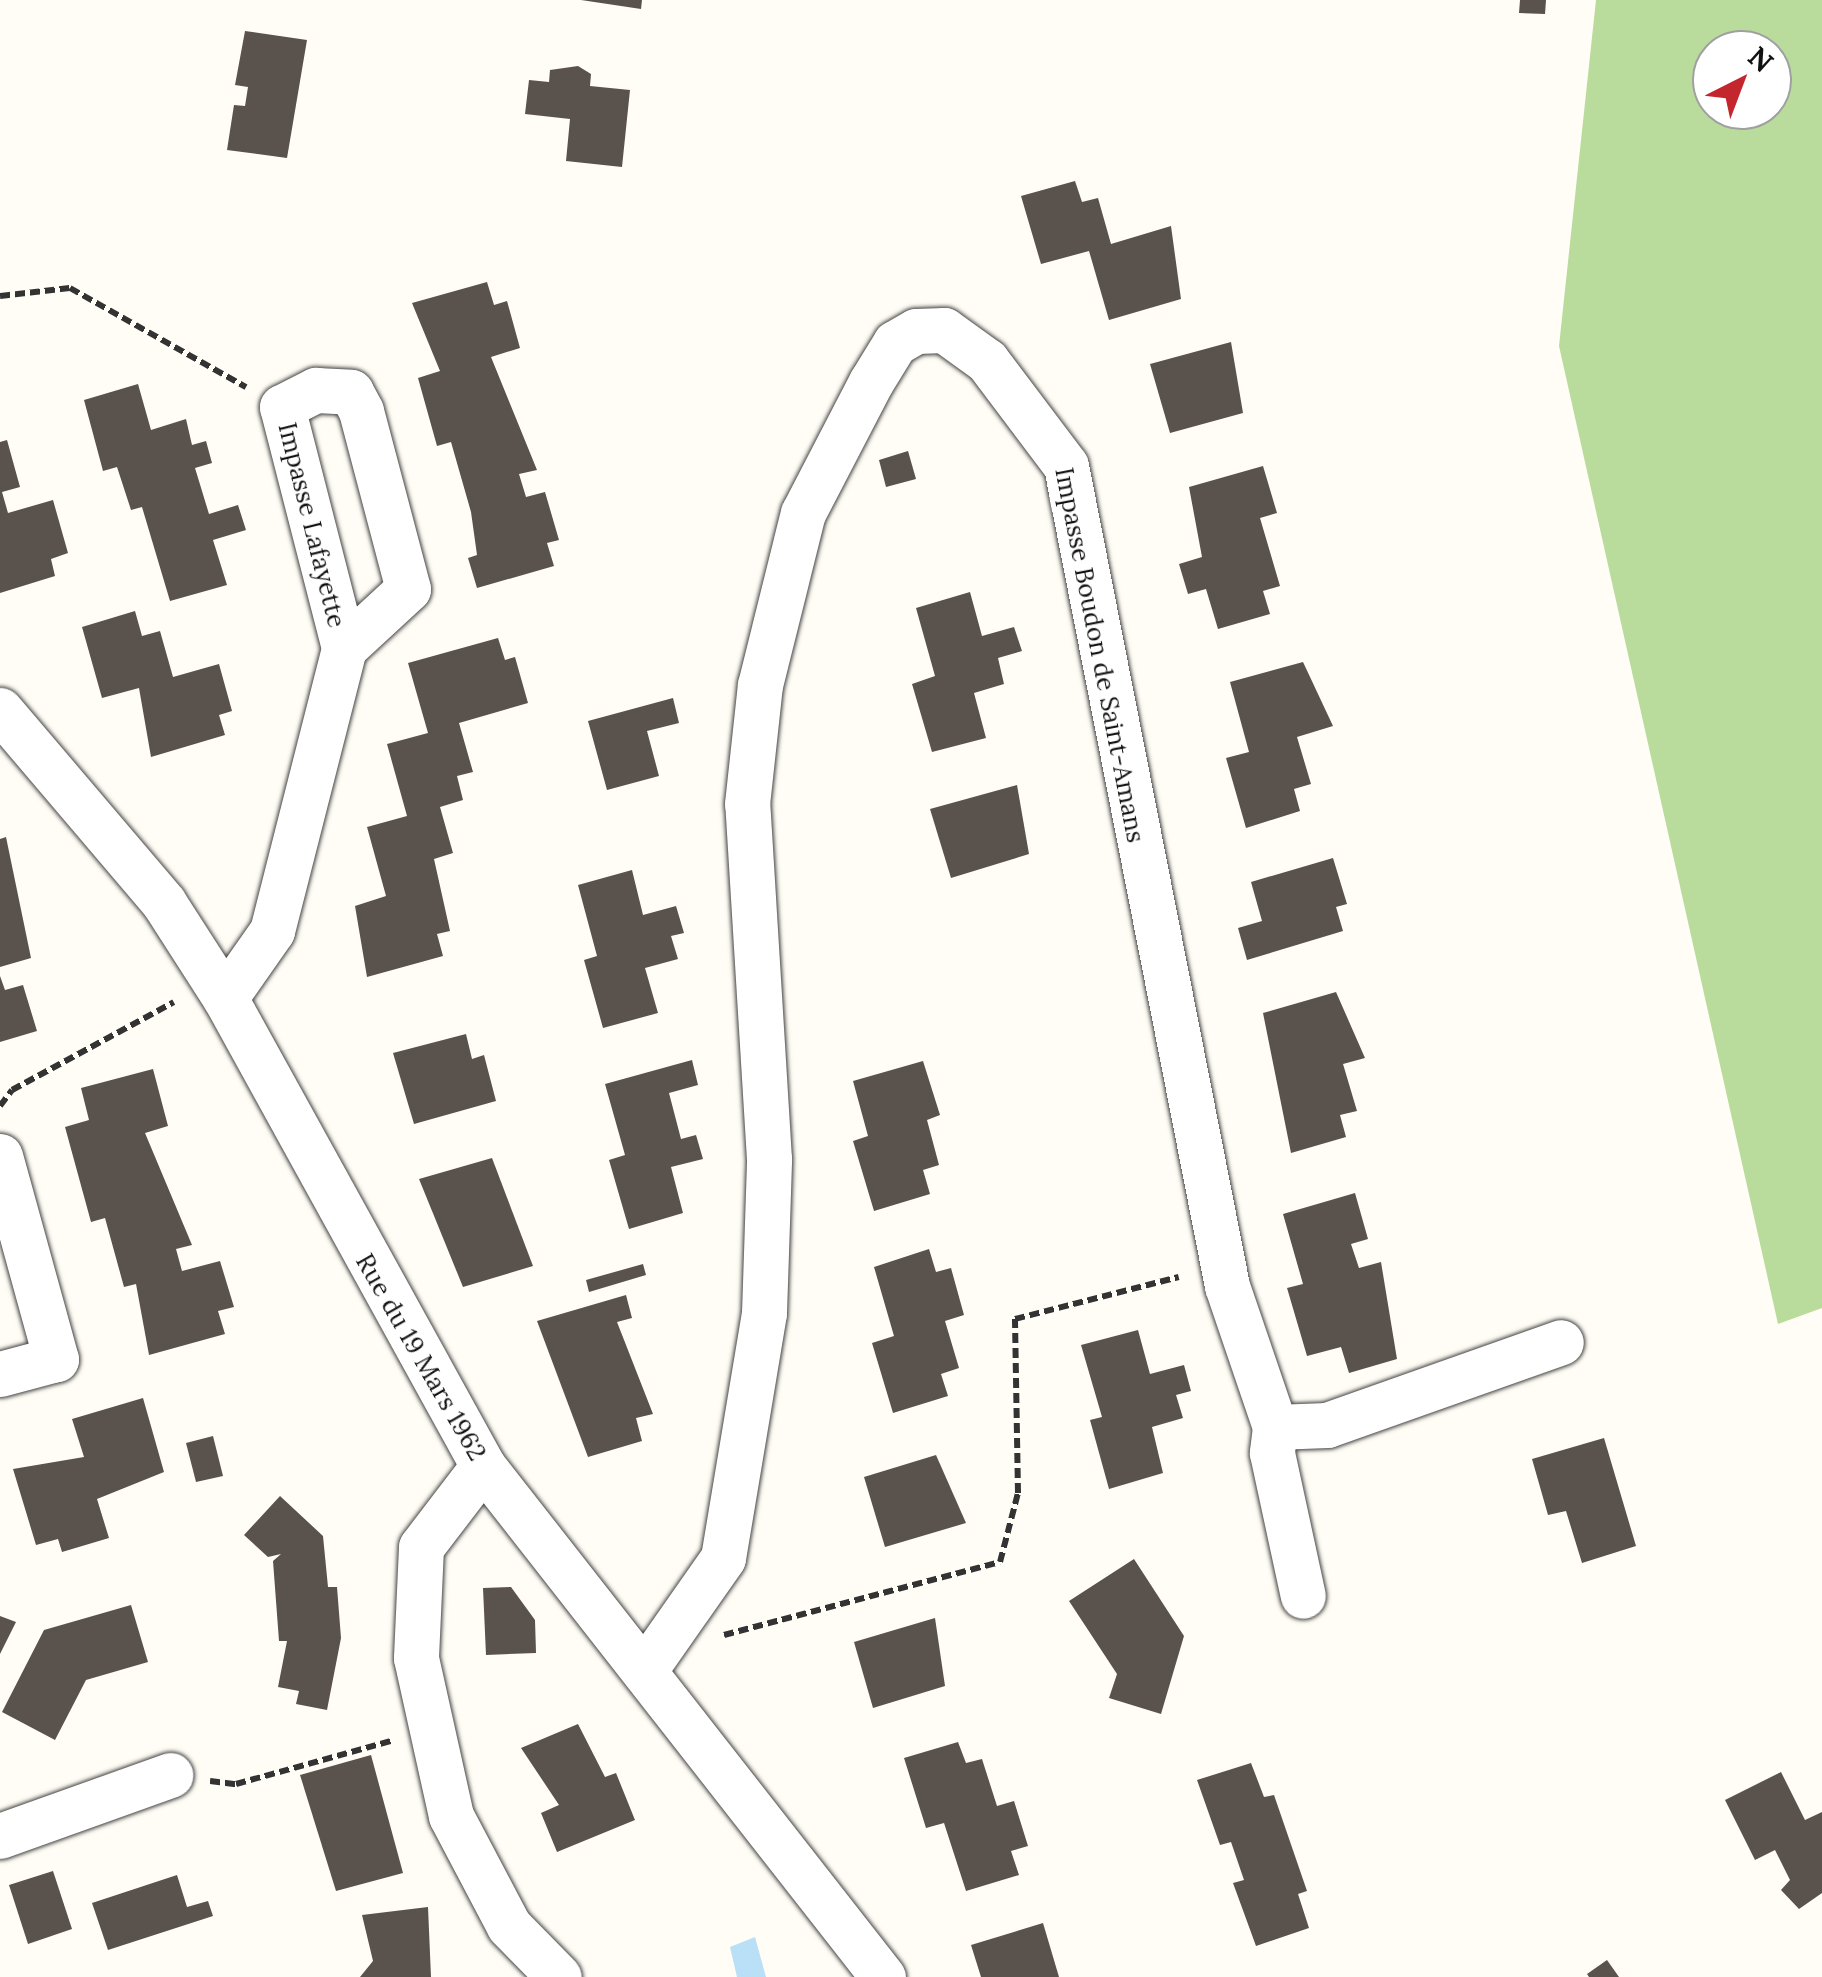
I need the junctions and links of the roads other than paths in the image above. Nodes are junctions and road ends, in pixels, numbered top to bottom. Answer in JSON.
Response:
{"nodes":[{"id":1,"x":344,"y":648,"type":"junction"},
{"id":2,"x":0,"y":710,"type":"edge"},
{"id":3,"x":220,"y":989,"type":"junction"},
{"id":4,"x":0,"y":1156,"type":"edge"},
{"id":5,"x":1561,"y":1342,"type":"dead end"},
{"id":6,"x":0,"y":1374,"type":"edge"},
{"id":7,"x":1275,"y":1427,"type":"junction"},
{"id":8,"x":482,"y":1466,"type":"junction"},
{"id":9,"x":1304,"y":1596,"type":"dead end"},
{"id":10,"x":646,"y":1668,"type":"junction"},
{"id":11,"x":170,"y":1775,"type":"road end"},
{"id":12,"x":0,"y":1836,"type":"edge"},
{"id":13,"x":559,"y":1977,"type":"edge"},
{"id":14,"x":883,"y":1977,"type":"edge"}],
"edges":[{"from":1,"to":1,"type":"street","name":"Impasse Lafayette"},
{"from":1,"to":3,"type":"street","name":"Impasse Lafayette"},
{"from":2,"to":3,"type":"street","name":"Rue du 19 Mars 1962"},
{"from":3,"to":8,"type":"street","name":"Rue du 19 Mars 1962"},
{"from":4,"to":6,"type":"street"},
{"from":5,"to":7,"type":"street"},
{"from":7,"to":9,"type":"street","name":"Impasse Boudon de Saint-Amans"},
{"from":7,"to":10,"type":"street","name":"Impasse Boudon de Saint-Amans"},
{"from":8,"to":10,"type":"street","name":"Rue du 19 Mars 1962"},
{"from":8,"to":13,"type":"street"},
{"from":10,"to":14,"type":"street","name":"Rue du 19 Mars 1962"},
{"from":11,"to":12,"type":"street"}]}
